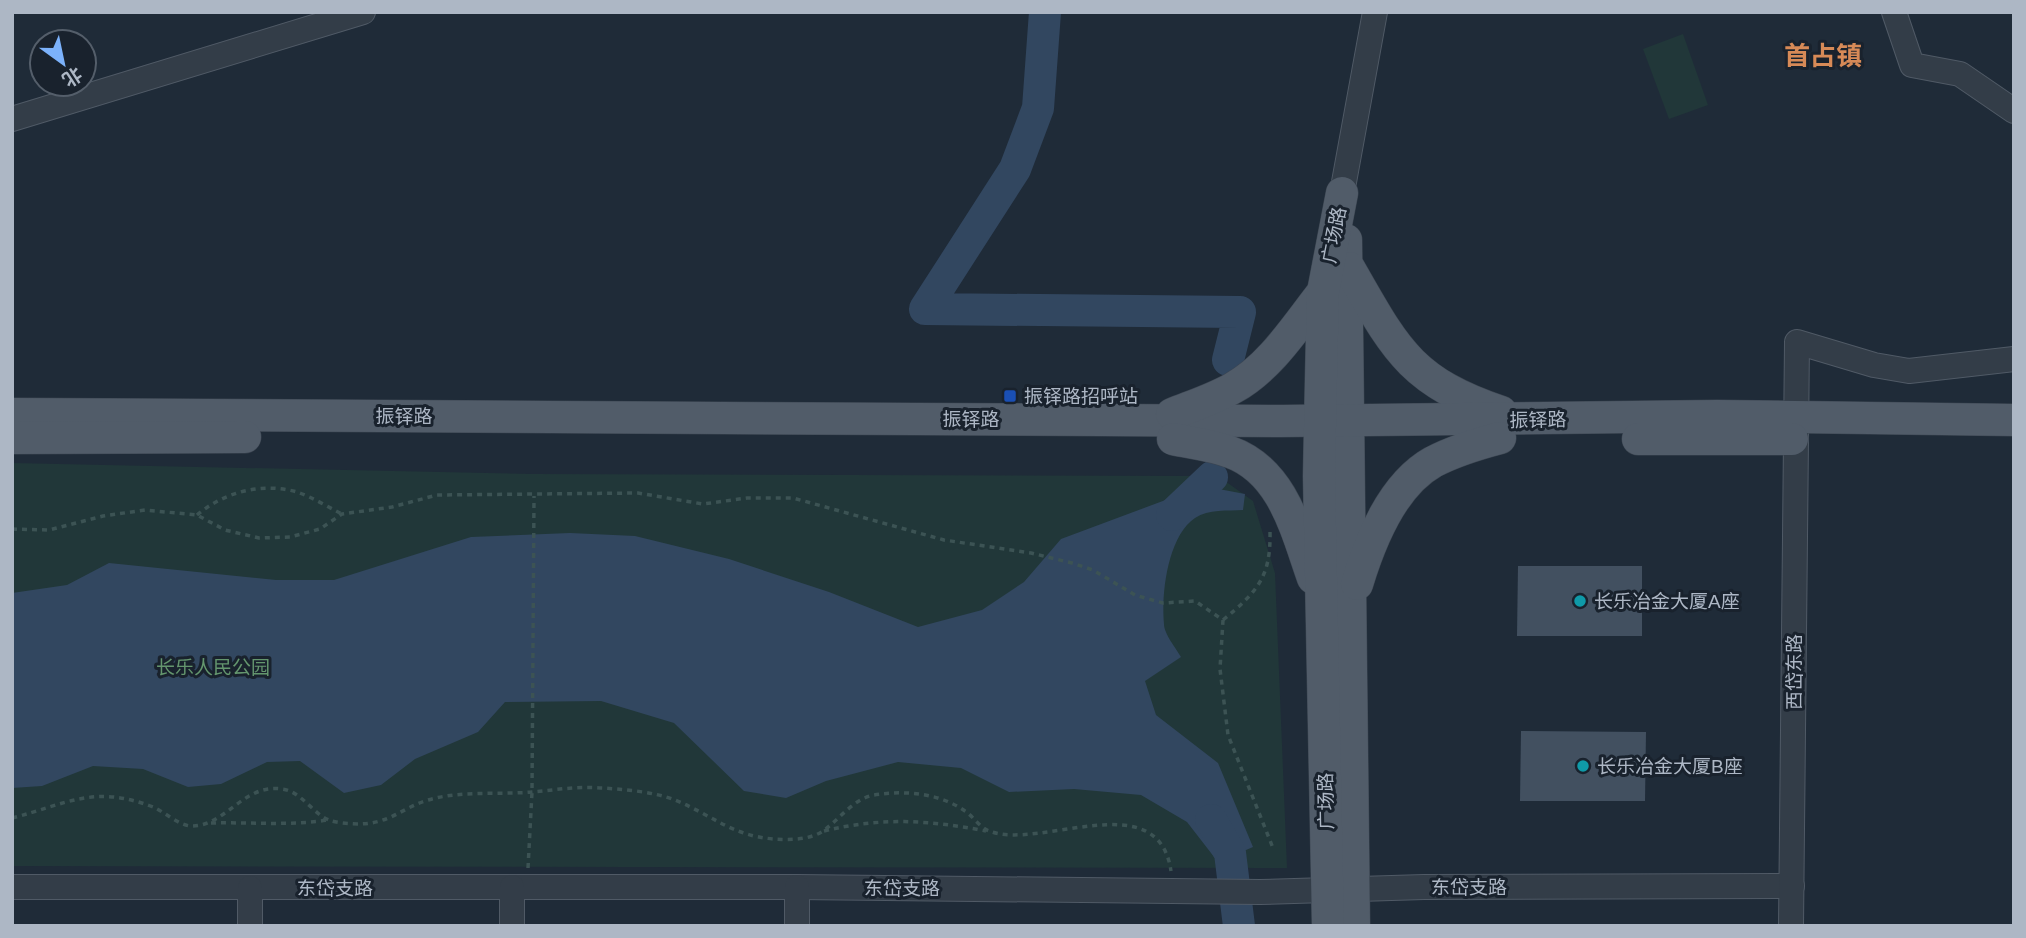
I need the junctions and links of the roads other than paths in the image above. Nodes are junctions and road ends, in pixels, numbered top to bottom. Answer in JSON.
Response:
{"nodes":[{"id":1,"x":363,"y":12,"type":"edge"},
{"id":2,"x":1375,"y":12,"type":"edge"},
{"id":3,"x":1894,"y":12,"type":"edge"},
{"id":4,"x":2014,"y":111,"type":"edge"},
{"id":5,"x":12,"y":119,"type":"edge"},
{"id":6,"x":1342,"y":193,"type":"junction"},
{"id":7,"x":1347,"y":265,"type":"junction"},
{"id":8,"x":1323,"y":292,"type":"junction"},
{"id":9,"x":2014,"y":359,"type":"edge"},
{"id":10,"x":12,"y":414,"type":"edge"},
{"id":11,"x":1525,"y":420,"type":"junction"},
{"id":12,"x":2014,"y":420,"type":"edge"},
{"id":13,"x":1796,"y":428,"type":"junction"},
{"id":14,"x":1165,"y":429,"type":"junction"},
{"id":15,"x":1334,"y":429,"type":"junction"},
{"id":16,"x":12,"y":438,"type":"edge"},
{"id":17,"x":1500,"y":438,"type":"junction"},
{"id":18,"x":2014,"y":439,"type":"edge"},
{"id":19,"x":1336,"y":602,"type":"junction"},
{"id":20,"x":1792,"y":886,"type":"junction"},
{"id":21,"x":12,"y":887,"type":"edge"},
{"id":22,"x":797,"y":887,"type":"junction"},
{"id":23,"x":250,"y":888,"type":"junction"},
{"id":24,"x":519,"y":888,"type":"junction"},
{"id":25,"x":1341,"y":889,"type":"junction"},
{"id":26,"x":250,"y":926,"type":"edge"},
{"id":27,"x":512,"y":926,"type":"edge"},
{"id":28,"x":797,"y":926,"type":"edge"},
{"id":29,"x":1328,"y":926,"type":"edge"},
{"id":30,"x":1354,"y":926,"type":"edge"},
{"id":31,"x":1791,"y":926,"type":"edge"}],
"edges":[{"from":1,"to":5,"type":"street"},
{"from":2,"to":6,"type":"street"},
{"from":3,"to":4,"type":"street"},
{"from":6,"to":7,"type":"main road","name":"广场路"},
{"from":6,"to":8,"type":"main road","name":"广场路"},
{"from":7,"to":11,"type":"main road"},
{"from":7,"to":15,"type":"main road","name":"广场路"},
{"from":8,"to":14,"type":"main road"},
{"from":8,"to":15,"type":"main road","name":"广场路"},
{"from":9,"to":13,"type":"street","name":"西岱东路"},
{"from":10,"to":14,"type":"main road","name":"振铎路"},
{"from":11,"to":13,"type":"main road","name":"振铎路"},
{"from":11,"to":15,"type":"main road","name":"振铎路"},
{"from":12,"to":13,"type":"main road","name":"振铎路"},
{"from":13,"to":17,"type":"main road","name":"振铎路"},
{"from":13,"to":18,"type":"main road","name":"振铎路"},
{"from":13,"to":20,"type":"street","name":"西岱东路"},
{"from":14,"to":15,"type":"main road","name":"振铎路"},
{"from":14,"to":16,"type":"main road","name":"振铎路"},
{"from":14,"to":19,"type":"main road"},
{"from":15,"to":17,"type":"main road","name":"振铎路"},
{"from":15,"to":19,"type":"main road","name":"广场路"},
{"from":17,"to":19,"type":"main road"},
{"from":19,"to":25,"type":"main road","name":"广场路"},
{"from":20,"to":25,"type":"street","name":"东岱支路"},
{"from":20,"to":31,"type":"street","name":"西岱东路"},
{"from":21,"to":23,"type":"street","name":"东岱支路"},
{"from":22,"to":24,"type":"street","name":"东岱支路"},
{"from":22,"to":25,"type":"street","name":"东岱支路"},
{"from":22,"to":28,"type":"street"},
{"from":23,"to":24,"type":"street","name":"东岱支路"},
{"from":23,"to":26,"type":"street"},
{"from":24,"to":27,"type":"street"},
{"from":25,"to":29,"type":"main road","name":"广场路"},
{"from":25,"to":30,"type":"main road","name":"广场路"}]}
